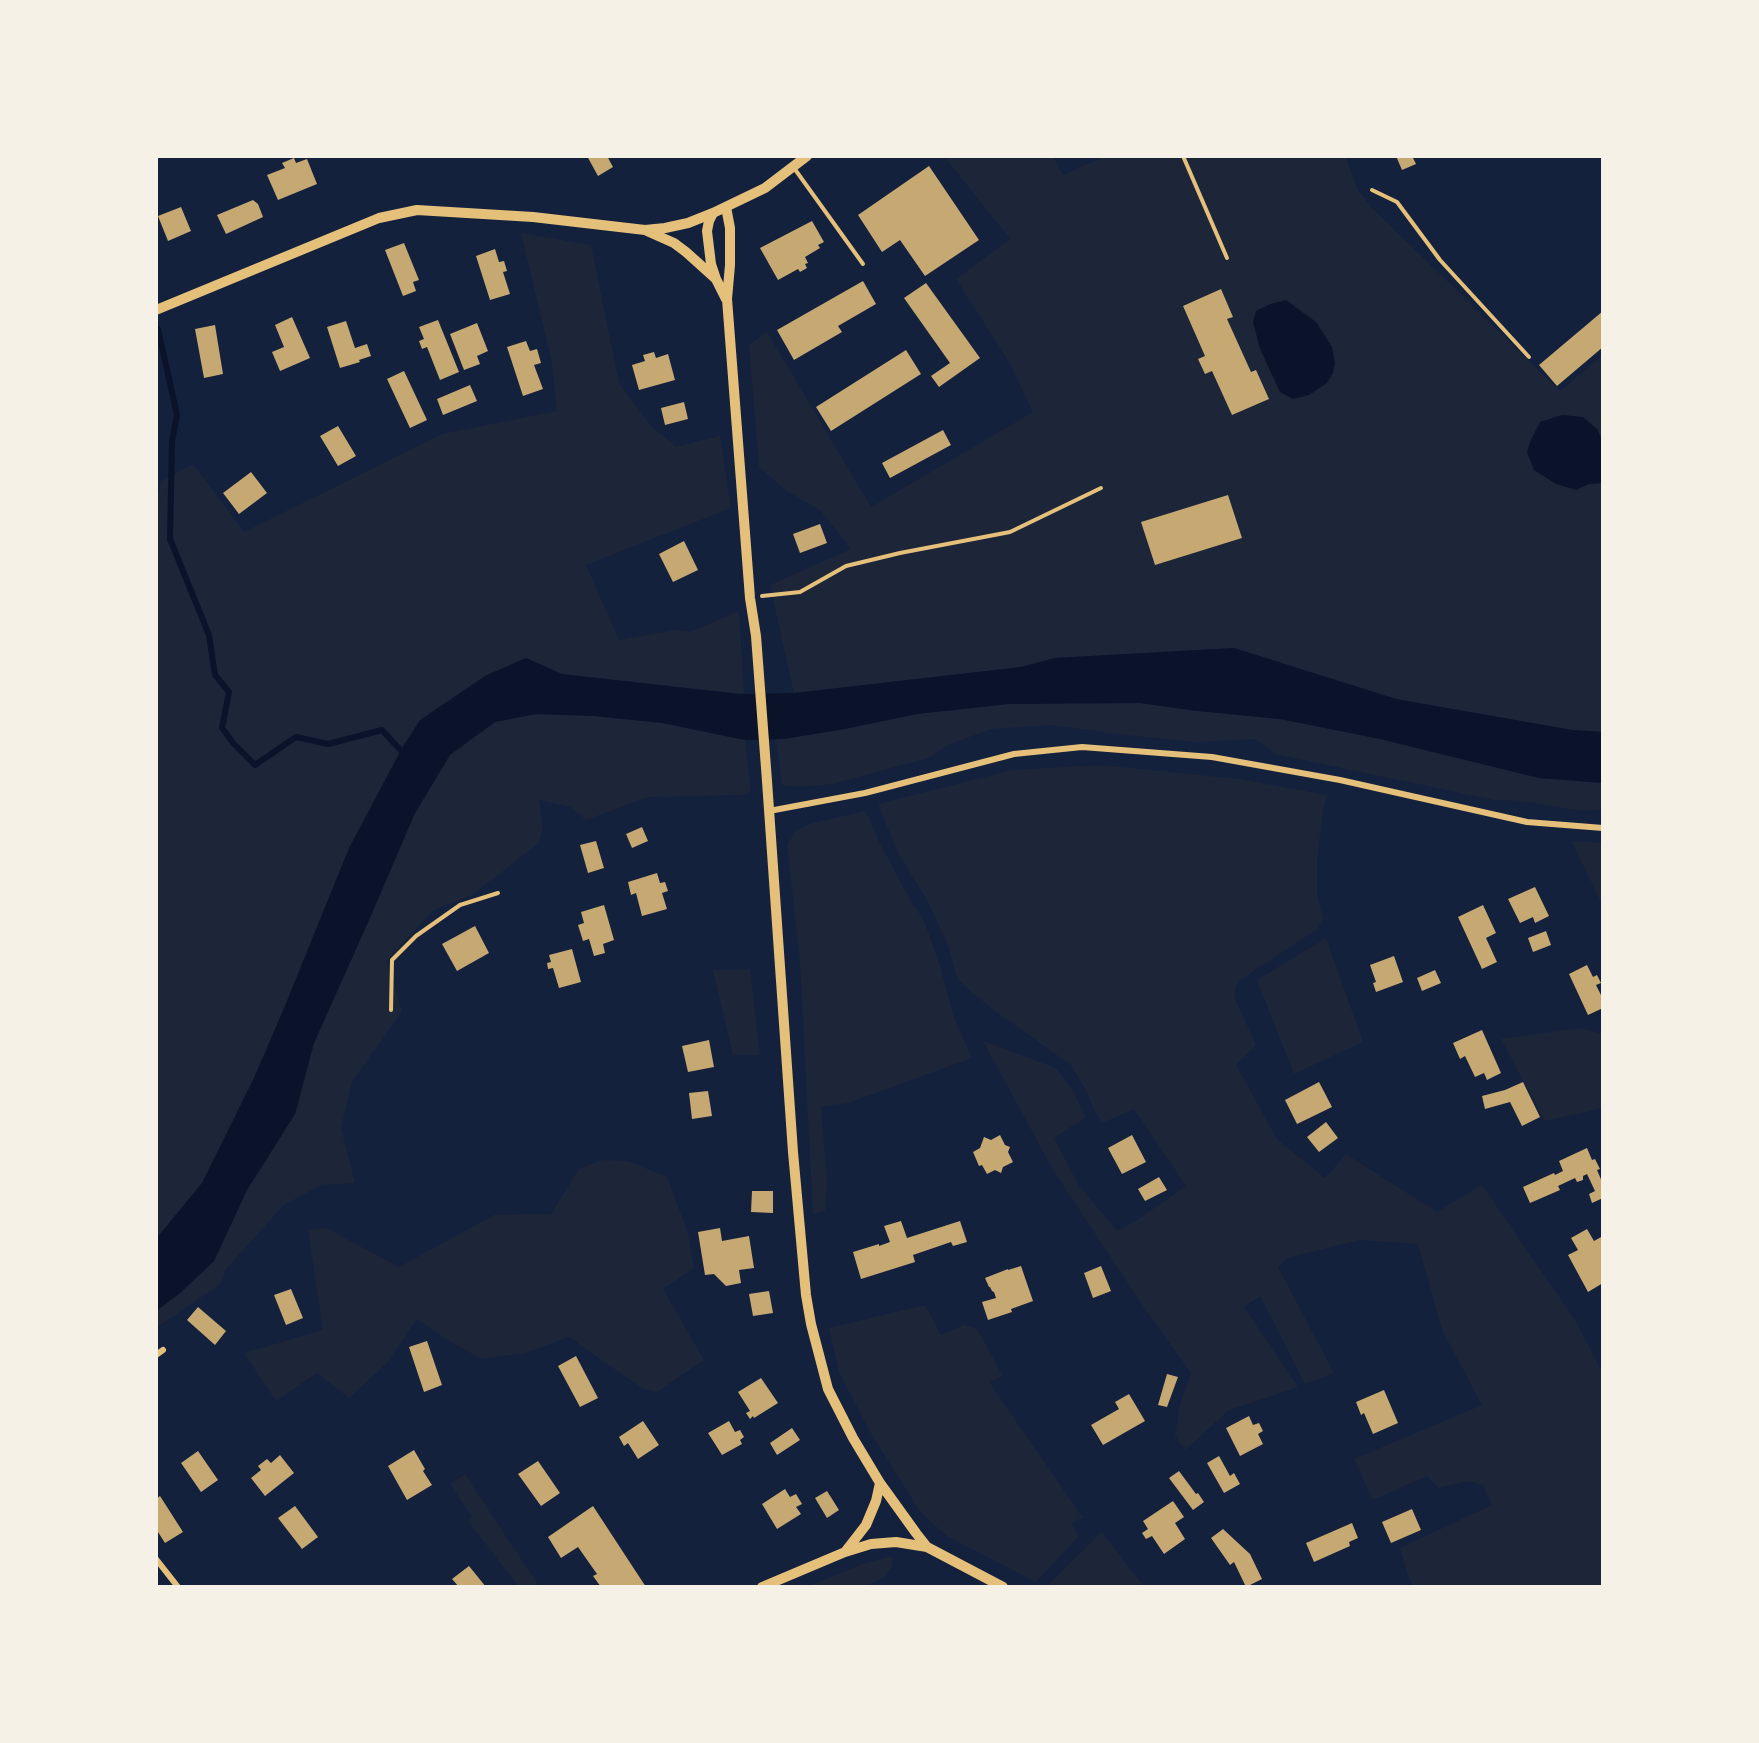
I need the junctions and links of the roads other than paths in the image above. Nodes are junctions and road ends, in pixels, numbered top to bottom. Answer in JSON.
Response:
{"nodes":[{"id":1,"x":807,"y":156,"type":"edge"},
{"id":2,"x":793,"y":167,"type":"junction"},
{"id":3,"x":726,"y":207,"type":"junction"},
{"id":4,"x":713,"y":213,"type":"junction"},
{"id":5,"x":645,"y":230,"type":"junction"},
{"id":6,"x":863,"y":264,"type":"dead end"},
{"id":7,"x":716,"y":279,"type":"junction"},
{"id":8,"x":727,"y":299,"type":"junction"},
{"id":9,"x":156,"y":310,"type":"edge"},
{"id":10,"x":769,"y":811,"type":"junction"},
{"id":11,"x":1603,"y":828,"type":"edge"},
{"id":12,"x":163,"y":1350,"type":"dead end"},
{"id":13,"x":156,"y":1355,"type":"edge"},
{"id":14,"x":880,"y":1483,"type":"junction"},
{"id":15,"x":927,"y":1547,"type":"junction"},
{"id":16,"x":845,"y":1552,"type":"junction"},
{"id":17,"x":156,"y":1559,"type":"edge"},
{"id":18,"x":178,"y":1587,"type":"edge"},
{"id":19,"x":762,"y":1587,"type":"edge"},
{"id":20,"x":1003,"y":1587,"type":"edge"}],
"edges":[{"from":1,"to":2,"type":"street"},
{"from":2,"to":3,"type":"street"},
{"from":2,"to":6,"type":"lane"},
{"from":3,"to":4,"type":"street"},
{"from":3,"to":8,"type":"street"},
{"from":4,"to":5,"type":"street"},
{"from":4,"to":7,"type":"street"},
{"from":5,"to":7,"type":"street"},
{"from":5,"to":9,"type":"street"},
{"from":7,"to":8,"type":"street"},
{"from":8,"to":10,"type":"street"},
{"from":10,"to":11,"type":"street"},
{"from":10,"to":14,"type":"street"},
{"from":12,"to":13,"type":"street"},
{"from":14,"to":15,"type":"street"},
{"from":14,"to":16,"type":"street"},
{"from":15,"to":16,"type":"street"},
{"from":15,"to":20,"type":"street"},
{"from":16,"to":19,"type":"street"},
{"from":17,"to":18,"type":"street"}]}
